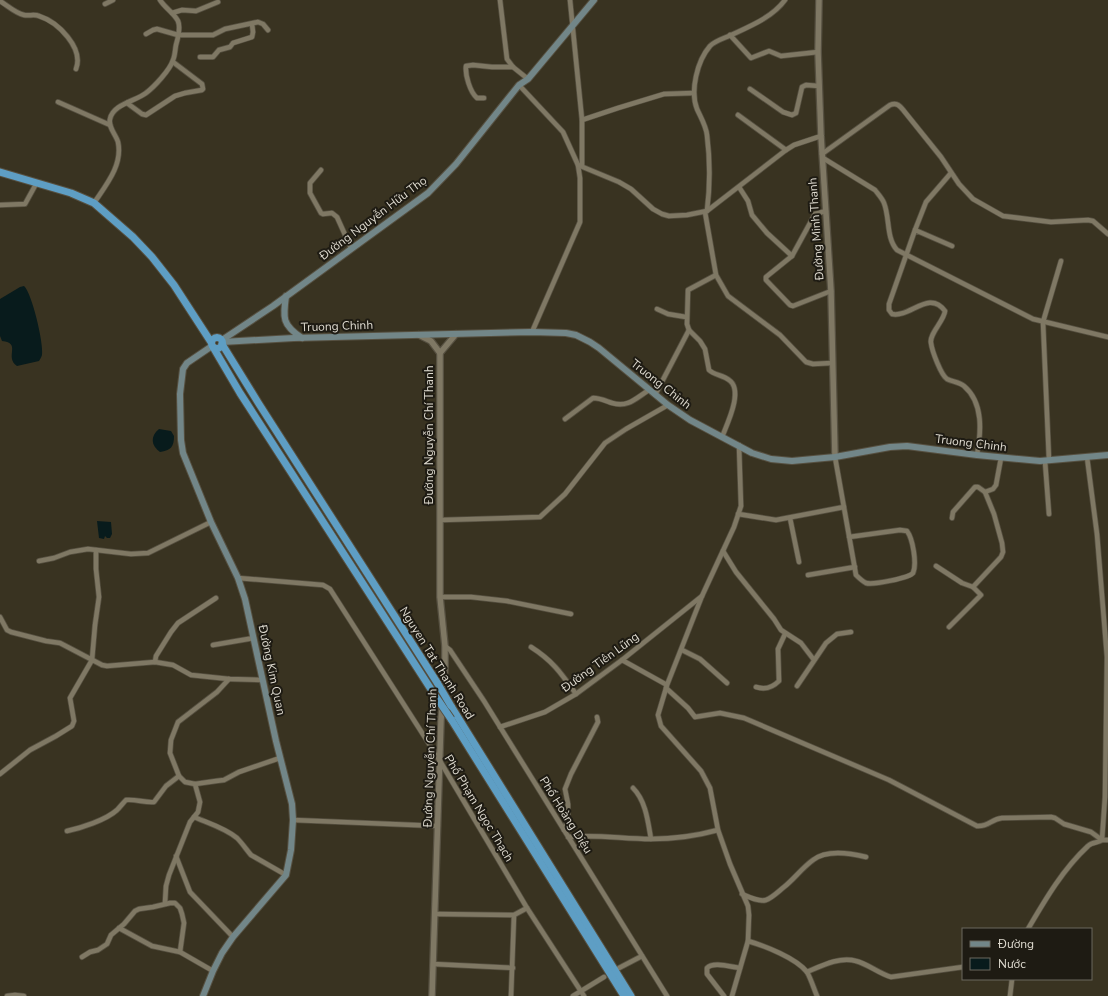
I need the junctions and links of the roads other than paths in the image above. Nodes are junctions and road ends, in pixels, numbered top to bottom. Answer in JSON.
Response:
{"nodes":[{"id":1,"x":113,"y":0,"type":"edge"},
{"id":2,"x":160,"y":0,"type":"edge"},
{"id":3,"x":500,"y":0,"type":"edge"},
{"id":4,"x":570,"y":0,"type":"edge"},
{"id":5,"x":594,"y":0,"type":"edge"},
{"id":6,"x":785,"y":0,"type":"edge"},
{"id":7,"x":819,"y":0,"type":"edge"},
{"id":8,"x":0,"y":1,"type":"edge"},
{"id":9,"x":218,"y":2,"type":"dead end"},
{"id":10,"x":105,"y":4,"type":"dead end"},
{"id":11,"x":172,"y":14,"type":"junction"},
{"id":12,"x":252,"y":24,"type":"junction"},
{"id":13,"x":572,"y":25,"type":"junction"},
{"id":14,"x":268,"y":30,"type":"dead end"},
{"id":15,"x":146,"y":34,"type":"dead end"},
{"id":16,"x":178,"y":35,"type":"junction"},
{"id":17,"x":730,"y":35,"type":"junction"},
{"id":18,"x":818,"y":52,"type":"junction"},
{"id":19,"x":200,"y":57,"type":"dead end"},
{"id":20,"x":173,"y":62,"type":"junction"},
{"id":21,"x":513,"y":67,"type":"junction"},
{"id":22,"x":76,"y":69,"type":"dead end"},
{"id":23,"x":528,"y":79,"type":"junction"},
{"id":24,"x":520,"y":85,"type":"junction"},
{"id":25,"x":820,"y":86,"type":"junction"},
{"id":26,"x":750,"y":89,"type":"dead end"},
{"id":27,"x":694,"y":93,"type":"junction"},
{"id":28,"x":484,"y":98,"type":"dead end"},
{"id":29,"x":58,"y":102,"type":"dead end"},
{"id":30,"x":127,"y":103,"type":"junction"},
{"id":31,"x":738,"y":115,"type":"dead end"},
{"id":32,"x":582,"y":120,"type":"junction"},
{"id":33,"x":110,"y":125,"type":"junction"},
{"id":34,"x":821,"y":136,"type":"junction"},
{"id":35,"x":786,"y":150,"type":"junction"},
{"id":36,"x":822,"y":156,"type":"junction"},
{"id":37,"x":580,"y":165,"type":"junction"},
{"id":38,"x":321,"y":170,"type":"dead end"},
{"id":39,"x":0,"y":172,"type":"edge"},
{"id":40,"x":951,"y":173,"type":"junction"},
{"id":41,"x":36,"y":184,"type":"junction"},
{"id":42,"x":739,"y":187,"type":"junction"},
{"id":43,"x":94,"y":203,"type":"junction"},
{"id":44,"x":0,"y":204,"type":"edge"},
{"id":45,"x":826,"y":211,"type":"junction"},
{"id":46,"x":706,"y":212,"type":"junction"},
{"id":47,"x":915,"y":230,"type":"junction"},
{"id":48,"x":1108,"y":234,"type":"edge"},
{"id":49,"x":952,"y":246,"type":"dead end"},
{"id":50,"x":350,"y":248,"type":"junction"},
{"id":51,"x":907,"y":255,"type":"junction"},
{"id":52,"x":792,"y":256,"type":"junction"},
{"id":53,"x":1061,"y":261,"type":"dead end"},
{"id":54,"x":716,"y":275,"type":"junction"},
{"id":55,"x":831,"y":291,"type":"junction"},
{"id":56,"x":286,"y":296,"type":"junction"},
{"id":57,"x":657,"y":309,"type":"dead end"},
{"id":58,"x":686,"y":317,"type":"junction"},
{"id":59,"x":1043,"y":322,"type":"junction"},
{"id":60,"x":689,"y":330,"type":"junction"},
{"id":61,"x":532,"y":332,"type":"junction"},
{"id":62,"x":456,"y":334,"type":"junction"},
{"id":63,"x":419,"y":335,"type":"junction"},
{"id":64,"x":1108,"y":337,"type":"edge"},
{"id":65,"x":302,"y":338,"type":"junction"},
{"id":66,"x":222,"y":342,"type":"junction"},
{"id":67,"x":212,"y":345,"type":"junction"},
{"id":68,"x":440,"y":353,"type":"junction"},
{"id":69,"x":832,"y":363,"type":"junction"},
{"id":70,"x":649,"y":390,"type":"junction"},
{"id":71,"x":655,"y":395,"type":"junction"},
{"id":72,"x":668,"y":406,"type":"junction"},
{"id":73,"x":565,"y":419,"type":"dead end"},
{"id":74,"x":722,"y":437,"type":"junction"},
{"id":75,"x":739,"y":445,"type":"junction"},
{"id":76,"x":977,"y":455,"type":"junction"},
{"id":77,"x":1108,"y":455,"type":"edge"},
{"id":78,"x":835,"y":457,"type":"junction"},
{"id":79,"x":1087,"y":457,"type":"junction"},
{"id":80,"x":1001,"y":458,"type":"junction"},
{"id":81,"x":1047,"y":461,"type":"junction"},
{"id":82,"x":985,"y":492,"type":"junction"},
{"id":83,"x":844,"y":507,"type":"junction"},
{"id":84,"x":738,"y":514,"type":"junction"},
{"id":85,"x":1049,"y":514,"type":"dead end"},
{"id":86,"x":790,"y":518,"type":"junction"},
{"id":87,"x":952,"y":518,"type":"dead end"},
{"id":88,"x":441,"y":520,"type":"junction"},
{"id":89,"x":211,"y":522,"type":"junction"},
{"id":90,"x":849,"y":537,"type":"junction"},
{"id":91,"x":96,"y":550,"type":"junction"},
{"id":92,"x":723,"y":551,"type":"junction"},
{"id":93,"x":39,"y":561,"type":"dead end"},
{"id":94,"x":799,"y":562,"type":"dead end"},
{"id":95,"x":936,"y":566,"type":"dead end"},
{"id":96,"x":855,"y":567,"type":"junction"},
{"id":97,"x":808,"y":575,"type":"dead end"},
{"id":98,"x":238,"y":578,"type":"junction"},
{"id":99,"x":973,"y":587,"type":"junction"},
{"id":100,"x":702,"y":596,"type":"junction"},
{"id":101,"x":440,"y":597,"type":"junction"},
{"id":102,"x":216,"y":598,"type":"dead end"},
{"id":103,"x":571,"y":614,"type":"dead end"},
{"id":104,"x":0,"y":616,"type":"edge"},
{"id":105,"x":1106,"y":622,"type":"edge"},
{"id":106,"x":950,"y":627,"type":"dead end"},
{"id":107,"x":851,"y":632,"type":"dead end"},
{"id":108,"x":785,"y":634,"type":"junction"},
{"id":109,"x":254,"y":638,"type":"junction"},
{"id":110,"x":213,"y":645,"type":"dead end"},
{"id":111,"x":445,"y":646,"type":"junction"},
{"id":112,"x":531,"y":647,"type":"dead end"},
{"id":113,"x":682,"y":650,"type":"junction"},
{"id":114,"x":1107,"y":657,"type":"edge"},
{"id":115,"x":92,"y":660,"type":"junction"},
{"id":116,"x":622,"y":660,"type":"junction"},
{"id":117,"x":814,"y":660,"type":"junction"},
{"id":118,"x":155,"y":662,"type":"junction"},
{"id":119,"x":229,"y":679,"type":"junction"},
{"id":120,"x":263,"y":680,"type":"junction"},
{"id":121,"x":726,"y":683,"type":"dead end"},
{"id":122,"x":667,"y":686,"type":"junction"},
{"id":123,"x":797,"y":686,"type":"dead end"},
{"id":124,"x":756,"y":687,"type":"dead end"},
{"id":125,"x":576,"y":694,"type":"junction"},
{"id":126,"x":597,"y":717,"type":"dead end"},
{"id":127,"x":500,"y":727,"type":"junction"},
{"id":128,"x":280,"y":758,"type":"junction"},
{"id":129,"x":440,"y":761,"type":"junction"},
{"id":130,"x":0,"y":774,"type":"edge"},
{"id":131,"x":179,"y":776,"type":"junction"},
{"id":132,"x":195,"y":784,"type":"junction"},
{"id":133,"x":633,"y":788,"type":"dead end"},
{"id":134,"x":194,"y":817,"type":"junction"},
{"id":135,"x":293,"y":820,"type":"junction"},
{"id":136,"x":438,"y":826,"type":"junction"},
{"id":137,"x":564,"y":830,"type":"junction"},
{"id":138,"x":718,"y":830,"type":"junction"},
{"id":139,"x":67,"y":831,"type":"dead end"},
{"id":140,"x":568,"y":837,"type":"junction"},
{"id":141,"x":651,"y":839,"type":"junction"},
{"id":142,"x":1102,"y":840,"type":"junction"},
{"id":143,"x":1108,"y":840,"type":"edge"},
{"id":144,"x":176,"y":856,"type":"junction"},
{"id":145,"x":866,"y":858,"type":"dead end"},
{"id":146,"x":286,"y":875,"type":"junction"},
{"id":147,"x":742,"y":894,"type":"junction"},
{"id":148,"x":165,"y":903,"type":"junction"},
{"id":149,"x":527,"y":908,"type":"junction"},
{"id":150,"x":435,"y":914,"type":"junction"},
{"id":151,"x":514,"y":915,"type":"junction"},
{"id":152,"x":119,"y":928,"type":"junction"},
{"id":153,"x":1029,"y":928,"type":"edge"},
{"id":154,"x":233,"y":936,"type":"junction"},
{"id":155,"x":748,"y":941,"type":"junction"},
{"id":156,"x":180,"y":952,"type":"junction"},
{"id":157,"x":642,"y":956,"type":"junction"},
{"id":158,"x":82,"y":957,"type":"dead end"},
{"id":159,"x":433,"y":964,"type":"junction"},
{"id":160,"x":962,"y":967,"type":"edge"},
{"id":161,"x":512,"y":968,"type":"junction"},
{"id":162,"x":619,"y":968,"type":"dead end"},
{"id":163,"x":740,"y":968,"type":"junction"},
{"id":164,"x":213,"y":971,"type":"junction"},
{"id":165,"x":807,"y":972,"type":"junction"},
{"id":166,"x":604,"y":978,"type":"dead end"},
{"id":167,"x":1012,"y":980,"type":"edge"},
{"id":168,"x":582,"y":994,"type":"edge"},
{"id":169,"x":8,"y":996,"type":"edge"},
{"id":170,"x":24,"y":996,"type":"edge"},
{"id":171,"x":203,"y":996,"type":"edge"},
{"id":172,"x":432,"y":996,"type":"edge"},
{"id":173,"x":511,"y":996,"type":"edge"},
{"id":174,"x":573,"y":996,"type":"edge"},
{"id":175,"x":624,"y":996,"type":"edge"},
{"id":176,"x":631,"y":996,"type":"edge"},
{"id":177,"x":667,"y":996,"type":"edge"},
{"id":178,"x":724,"y":996,"type":"edge"},
{"id":179,"x":732,"y":996,"type":"edge"},
{"id":180,"x":817,"y":996,"type":"edge"},
{"id":181,"x":1010,"y":996,"type":"edge"}],
"edges":[{"from":1,"to":10,"type":"street"},
{"from":2,"to":11,"type":"street"},
{"from":3,"to":21,"type":"street"},
{"from":4,"to":13,"type":"street"},
{"from":5,"to":13,"type":"main road","name":"Đường Nguyễn Hữu Thọ"},
{"from":6,"to":17,"type":"street"},
{"from":7,"to":18,"type":"street","name":"Đường Minh Thanh"},
{"from":8,"to":22,"type":"street"},
{"from":9,"to":11,"type":"street"},
{"from":11,"to":16,"type":"street"},
{"from":12,"to":14,"type":"street"},
{"from":12,"to":16,"type":"street"},
{"from":12,"to":19,"type":"street"},
{"from":13,"to":23,"type":"main road","name":"Đường Nguyễn Hữu Thọ"},
{"from":13,"to":32,"type":"street"},
{"from":15,"to":16,"type":"street"},
{"from":16,"to":20,"type":"street"},
{"from":17,"to":18,"type":"street"},
{"from":17,"to":27,"type":"street"},
{"from":18,"to":25,"type":"street","name":"Đường Minh Thanh"},
{"from":20,"to":30,"type":"street"},
{"from":20,"to":30,"type":"street"},
{"from":21,"to":23,"type":"street"},
{"from":21,"to":28,"type":"street"},
{"from":23,"to":24,"type":"main road","name":"Đường Nguyễn Hữu Thọ"},
{"from":24,"to":37,"type":"street"},
{"from":24,"to":50,"type":"main road","name":"Đường Nguyễn Hữu Thọ"},
{"from":25,"to":26,"type":"street"},
{"from":25,"to":34,"type":"street","name":"Đường Minh Thanh"},
{"from":27,"to":32,"type":"street"},
{"from":27,"to":46,"type":"street"},
{"from":29,"to":33,"type":"street"},
{"from":30,"to":33,"type":"street"},
{"from":31,"to":35,"type":"street"},
{"from":32,"to":37,"type":"street"},
{"from":33,"to":43,"type":"street"},
{"from":34,"to":35,"type":"street"},
{"from":34,"to":36,"type":"street","name":"Đường Minh Thanh"},
{"from":35,"to":42,"type":"street"},
{"from":36,"to":40,"type":"street"},
{"from":36,"to":45,"type":"street","name":"Đường Minh Thanh"},
{"from":36,"to":51,"type":"street"},
{"from":37,"to":46,"type":"street"},
{"from":37,"to":61,"type":"street"},
{"from":38,"to":50,"type":"street"},
{"from":39,"to":41,"type":"highway","name":"Nguyen Tat Thanh Road"},
{"from":40,"to":47,"type":"street"},
{"from":40,"to":48,"type":"street"},
{"from":41,"to":43,"type":"highway","name":"Nguyen Tat Thanh Road"},
{"from":41,"to":44,"type":"street"},
{"from":42,"to":46,"type":"street"},
{"from":42,"to":52,"type":"street"},
{"from":43,"to":67,"type":"highway","name":"Nguyen Tat Thanh Road"},
{"from":45,"to":52,"type":"street"},
{"from":45,"to":55,"type":"street","name":"Đường Minh Thanh"},
{"from":46,"to":54,"type":"street"},
{"from":47,"to":49,"type":"street"},
{"from":47,"to":51,"type":"street"},
{"from":50,"to":56,"type":"main road","name":"Đường Nguyễn Hữu Thọ"},
{"from":51,"to":59,"type":"street"},
{"from":51,"to":76,"type":"street"},
{"from":52,"to":55,"type":"street"},
{"from":53,"to":59,"type":"street"},
{"from":54,"to":58,"type":"street"},
{"from":54,"to":69,"type":"street"},
{"from":55,"to":69,"type":"street","name":"Đường Minh Thanh"},
{"from":56,"to":65,"type":"main road"},
{"from":56,"to":66,"type":"main road","name":"Đường Nguyễn Hữu Thọ"},
{"from":57,"to":58,"type":"street"},
{"from":58,"to":60,"type":"street"},
{"from":59,"to":64,"type":"street"},
{"from":59,"to":81,"type":"street"},
{"from":60,"to":71,"type":"street"},
{"from":60,"to":74,"type":"street"},
{"from":61,"to":62,"type":"main road","name":"Truong Chinh"},
{"from":61,"to":70,"type":"main road","name":"Truong Chinh"},
{"from":62,"to":63,"type":"main road","name":"Truong Chinh"},
{"from":62,"to":68,"type":"street","name":"Đường Nguyễn Chí Thanh"},
{"from":63,"to":65,"type":"main road","name":"Truong Chinh"},
{"from":63,"to":68,"type":"street","name":"Đường Nguyễn Chí Thanh"},
{"from":65,"to":66,"type":"main road","name":"Truong Chinh"},
{"from":66,"to":67,"type":"highway"},
{"from":66,"to":176,"type":"highway","name":"Nguyen Tat Thanh Road","bridge":true},
{"from":67,"to":89,"type":"main road","name":"Đường Kim Quan"},
{"from":67,"to":175,"type":"highway","name":"Nguyen Tat Thanh Road","bridge":true},
{"from":68,"to":88,"type":"street","name":"Đường Nguyễn Chí Thanh"},
{"from":69,"to":78,"type":"street","name":"Đường Minh Thanh"},
{"from":70,"to":71,"type":"main road","name":"Truong Chinh"},
{"from":70,"to":73,"type":"street"},
{"from":71,"to":72,"type":"main road","name":"Truong Chinh"},
{"from":72,"to":74,"type":"main road","name":"Truong Chinh"},
{"from":72,"to":88,"type":"street"},
{"from":74,"to":75,"type":"main road","name":"Truong Chinh"},
{"from":75,"to":78,"type":"main road","name":"Truong Chinh"},
{"from":75,"to":84,"type":"street"},
{"from":76,"to":78,"type":"main road","name":"Truong Chinh"},
{"from":76,"to":80,"type":"main road","name":"Truong Chinh"},
{"from":77,"to":79,"type":"main road","name":"Truong Chinh"},
{"from":78,"to":83,"type":"street"},
{"from":79,"to":81,"type":"main road","name":"Truong Chinh"},
{"from":79,"to":105,"type":"street"},
{"from":80,"to":81,"type":"main road","name":"Truong Chinh"},
{"from":80,"to":82,"type":"street"},
{"from":81,"to":85,"type":"street"},
{"from":82,"to":87,"type":"street"},
{"from":82,"to":99,"type":"street"},
{"from":83,"to":86,"type":"street"},
{"from":83,"to":90,"type":"street"},
{"from":84,"to":86,"type":"street"},
{"from":84,"to":92,"type":"street"},
{"from":86,"to":94,"type":"street"},
{"from":88,"to":101,"type":"street","name":"Đường Nguyễn Chí Thanh"},
{"from":89,"to":91,"type":"street"},
{"from":89,"to":98,"type":"main road","name":"Đường Kim Quan"},
{"from":90,"to":96,"type":"street"},
{"from":90,"to":96,"type":"street"},
{"from":91,"to":93,"type":"street"},
{"from":91,"to":115,"type":"street"},
{"from":92,"to":100,"type":"street"},
{"from":92,"to":108,"type":"street"},
{"from":95,"to":99,"type":"street"},
{"from":96,"to":97,"type":"street"},
{"from":98,"to":109,"type":"main road","name":"Đường Kim Quan"},
{"from":98,"to":129,"type":"street","name":"Phố Phạm Ngọc Thạch"},
{"from":99,"to":106,"type":"street"},
{"from":100,"to":113,"type":"street"},
{"from":100,"to":116,"type":"street","name":"Đường Tiên Lũng"},
{"from":101,"to":103,"type":"street"},
{"from":101,"to":111,"type":"street","name":"Đường Nguyễn Chí Thanh"},
{"from":102,"to":118,"type":"street"},
{"from":104,"to":115,"type":"street"},
{"from":105,"to":114,"type":"street"},
{"from":107,"to":117,"type":"street"},
{"from":108,"to":117,"type":"street"},
{"from":108,"to":124,"type":"street"},
{"from":109,"to":110,"type":"street"},
{"from":109,"to":120,"type":"main road","name":"Đường Kim Quan"},
{"from":111,"to":127,"type":"street","name":"Phố Hoàng Diệu"},
{"from":111,"to":129,"type":"street","name":"Đường Nguyễn Chí Thanh"},
{"from":112,"to":125,"type":"street"},
{"from":113,"to":121,"type":"street"},
{"from":113,"to":122,"type":"street"},
{"from":114,"to":142,"type":"street"},
{"from":115,"to":118,"type":"street"},
{"from":115,"to":130,"type":"street"},
{"from":116,"to":122,"type":"street"},
{"from":116,"to":125,"type":"street","name":"Đường Tiên Lũng"},
{"from":117,"to":123,"type":"street"},
{"from":118,"to":119,"type":"street"},
{"from":119,"to":120,"type":"street"},
{"from":119,"to":131,"type":"street"},
{"from":120,"to":128,"type":"main road","name":"Đường Kim Quan"},
{"from":122,"to":138,"type":"street"},
{"from":122,"to":142,"type":"street"},
{"from":125,"to":127,"type":"street","name":"Đường Tiên Lũng"},
{"from":126,"to":137,"type":"street"},
{"from":127,"to":137,"type":"street","name":"Phố Hoàng Diệu"},
{"from":128,"to":132,"type":"street"},
{"from":128,"to":135,"type":"main road","name":"Đường Kim Quan"},
{"from":129,"to":136,"type":"street","name":"Đường Nguyễn Chí Thanh"},
{"from":129,"to":149,"type":"street","name":"Phố Phạm Ngọc Thạch"},
{"from":131,"to":132,"type":"street"},
{"from":131,"to":139,"type":"street"},
{"from":132,"to":134,"type":"street"},
{"from":133,"to":141,"type":"street"},
{"from":134,"to":144,"type":"street"},
{"from":134,"to":146,"type":"street"},
{"from":135,"to":136,"type":"street"},
{"from":135,"to":146,"type":"main road","name":"Đường Kim Quan"},
{"from":136,"to":150,"type":"street","name":"Đường Nguyễn Chí Thanh"},
{"from":137,"to":140,"type":"street","name":"Phố Hoàng Diệu"},
{"from":138,"to":141,"type":"street"},
{"from":138,"to":147,"type":"street"},
{"from":140,"to":141,"type":"street"},
{"from":140,"to":157,"type":"street","name":"Phố Hoàng Diệu"},
{"from":142,"to":143,"type":"street"},
{"from":142,"to":153,"type":"street"},
{"from":144,"to":148,"type":"street"},
{"from":144,"to":154,"type":"street"},
{"from":145,"to":147,"type":"street"},
{"from":146,"to":154,"type":"main road","name":"Đường Kim Quan"},
{"from":147,"to":155,"type":"street"},
{"from":148,"to":152,"type":"street"},
{"from":148,"to":156,"type":"street"},
{"from":149,"to":151,"type":"street"},
{"from":149,"to":168,"type":"street","name":"Phố Phạm Ngọc Thạch"},
{"from":150,"to":151,"type":"street"},
{"from":150,"to":159,"type":"street","name":"Đường Nguyễn Chí Thanh"},
{"from":151,"to":161,"type":"street"},
{"from":152,"to":156,"type":"street"},
{"from":152,"to":158,"type":"street"},
{"from":154,"to":164,"type":"main road","name":"Đường Kim Quan"},
{"from":155,"to":163,"type":"street"},
{"from":155,"to":165,"type":"street"},
{"from":156,"to":164,"type":"street"},
{"from":157,"to":162,"type":"street"},
{"from":157,"to":177,"type":"street","name":"Phố Hoàng Diệu"},
{"from":159,"to":161,"type":"street"},
{"from":159,"to":172,"type":"street","name":"Đường Nguyễn Chí Thanh"},
{"from":160,"to":165,"type":"street"},
{"from":161,"to":173,"type":"street"},
{"from":163,"to":178,"type":"street"},
{"from":163,"to":179,"type":"street"},
{"from":164,"to":171,"type":"main road","name":"Đường Kim Quan"},
{"from":165,"to":180,"type":"street"},
{"from":166,"to":168,"type":"street"},
{"from":167,"to":181,"type":"street"},
{"from":168,"to":174,"type":"street"},
{"from":169,"to":170,"type":"street"}]}
